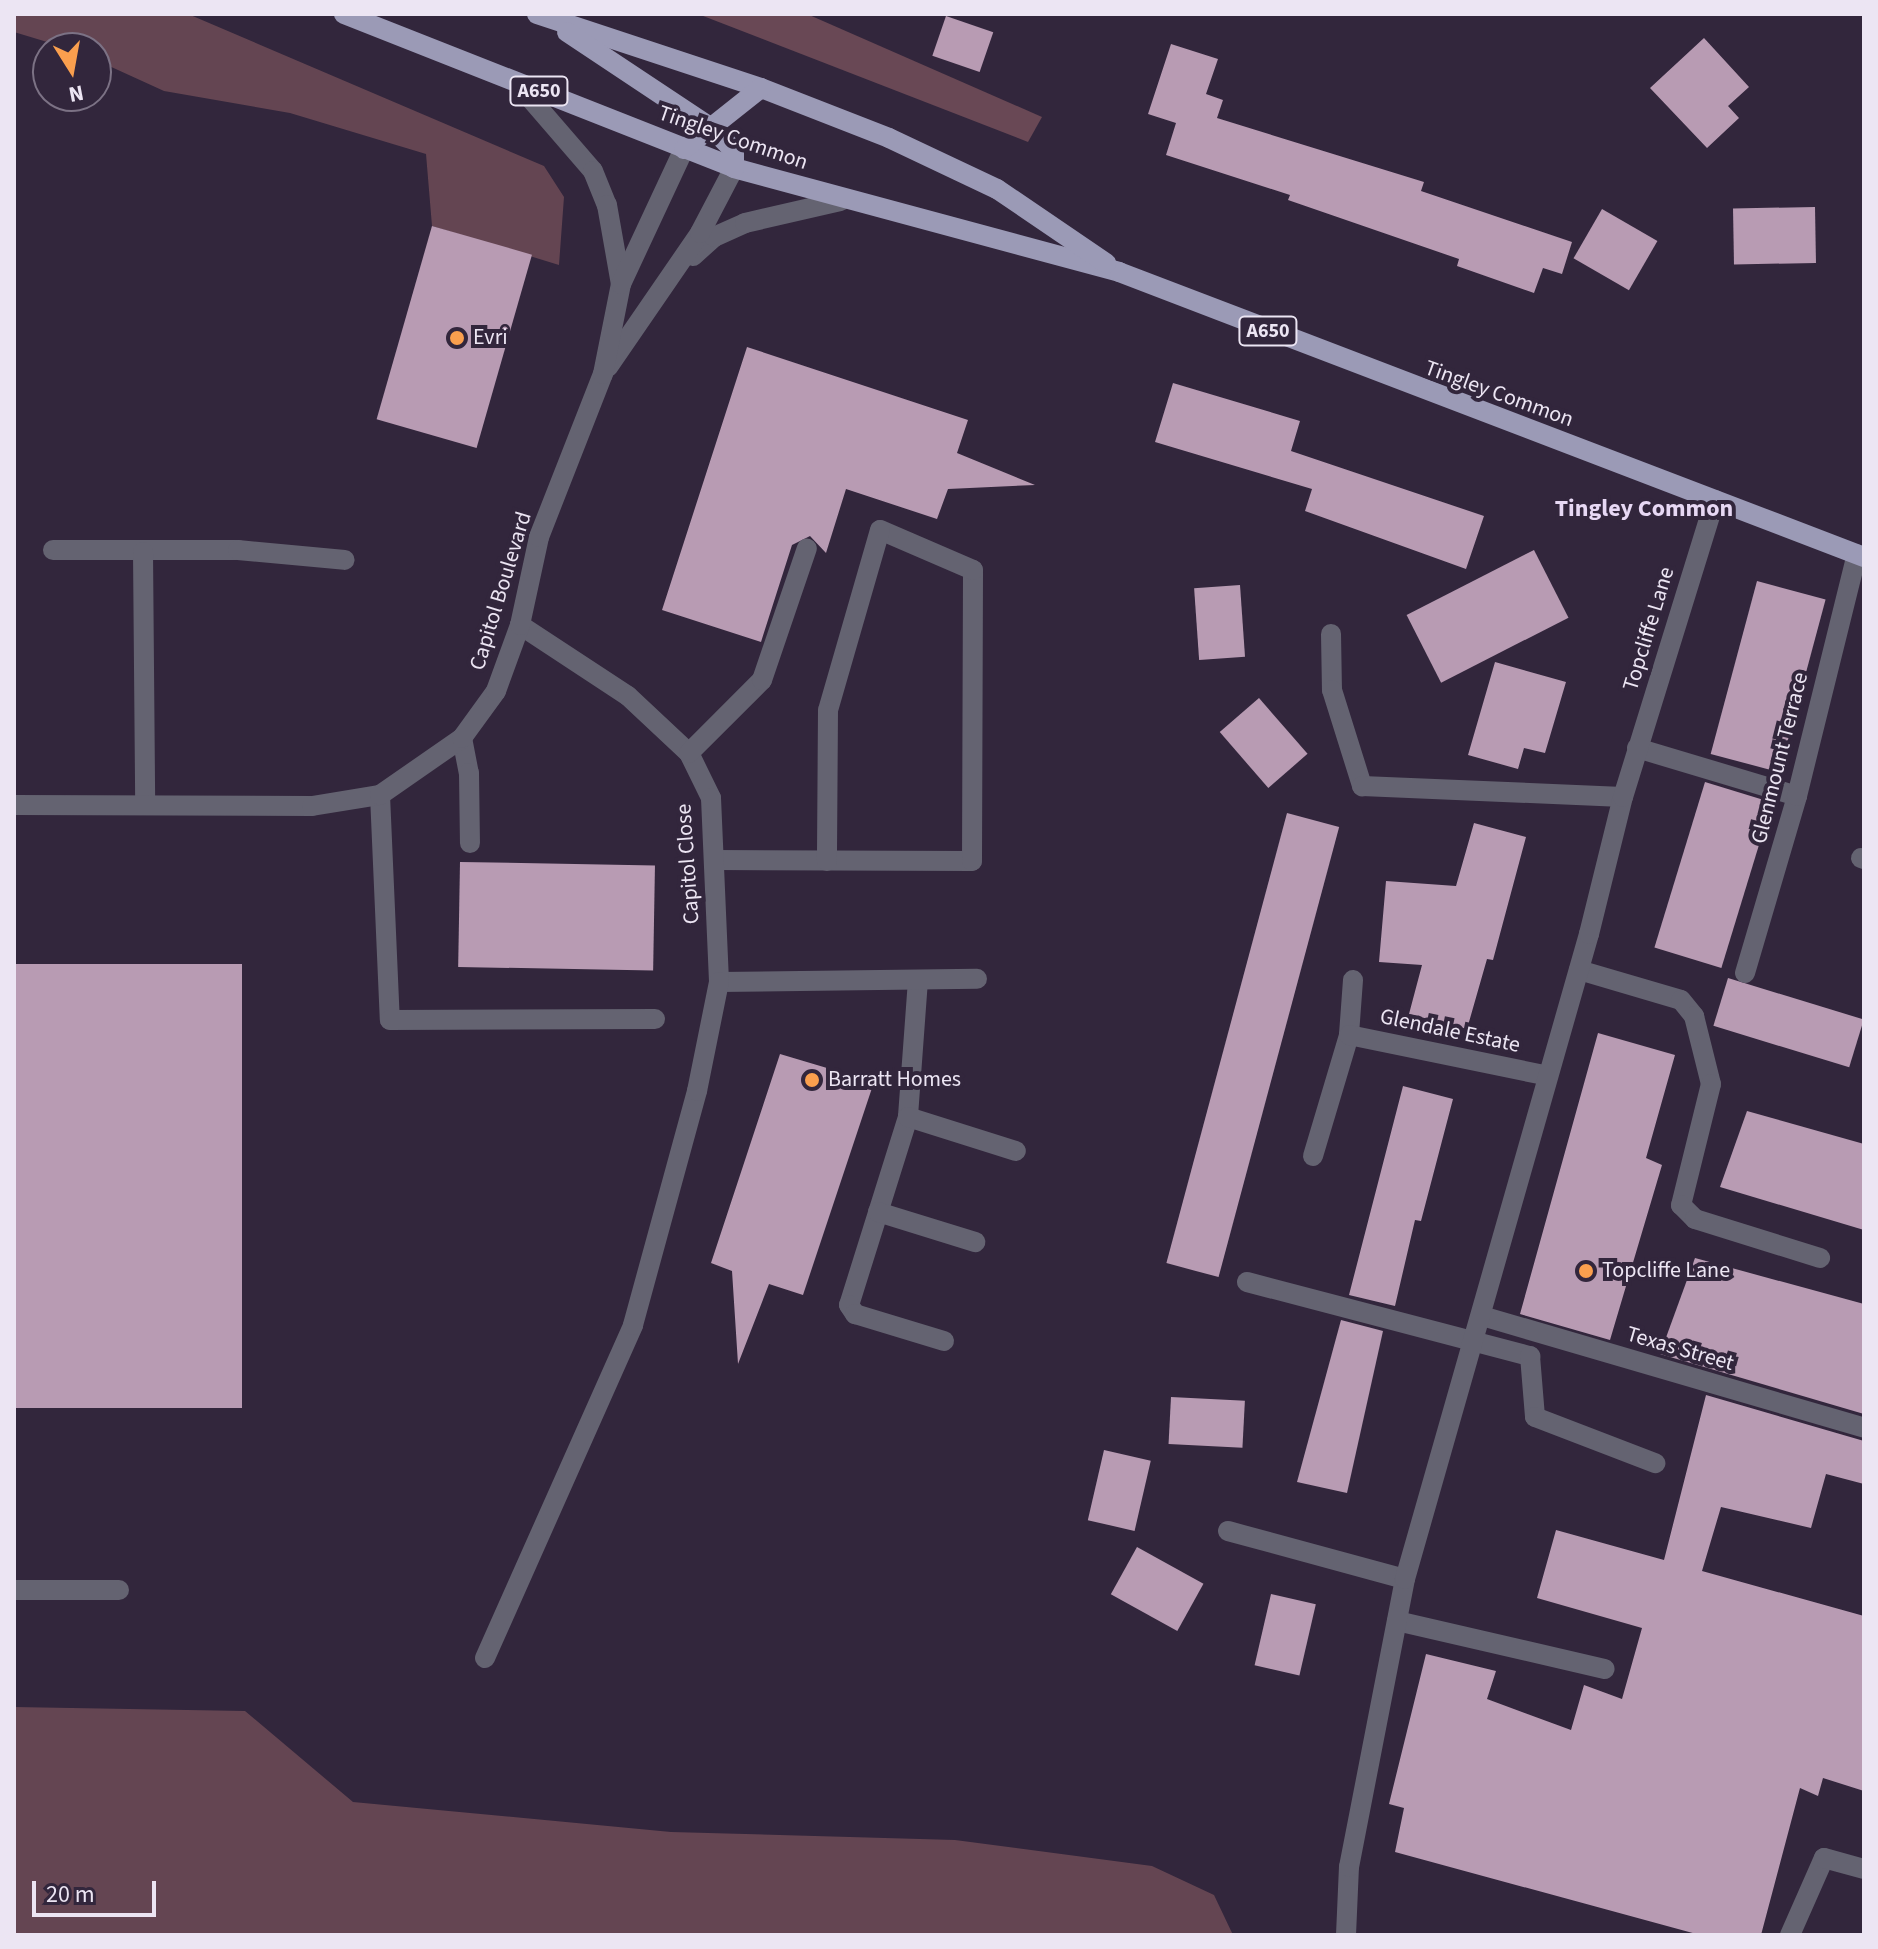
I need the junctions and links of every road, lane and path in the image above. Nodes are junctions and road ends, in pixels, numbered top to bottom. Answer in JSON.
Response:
{"nodes":[{"id":1,"x":344,"y":14,"type":"edge"},
{"id":2,"x":540,"y":15,"type":"edge"},
{"id":3,"x":517,"y":83,"type":"junction"},
{"id":4,"x":761,"y":88,"type":"junction"},
{"id":5,"x":713,"y":129,"type":"junction"},
{"id":6,"x":684,"y":149,"type":"junction"},
{"id":7,"x":734,"y":168,"type":"junction"},
{"id":8,"x":840,"y":201,"type":"junction"},
{"id":9,"x":1119,"y":272,"type":"junction"},
{"id":10,"x":671,"y":275,"type":"junction"},
{"id":11,"x":621,"y":284,"type":"junction"},
{"id":12,"x":603,"y":374,"type":"junction"},
{"id":13,"x":1715,"y":500,"type":"junction"},
{"id":14,"x":807,"y":548,"type":"dead end"},
{"id":15,"x":53,"y":550,"type":"dead end"},
{"id":16,"x":143,"y":552,"type":"junction"},
{"id":17,"x":1860,"y":555,"type":"edge"},
{"id":18,"x":345,"y":560,"type":"dead end"},
{"id":19,"x":520,"y":625,"type":"junction"},
{"id":20,"x":1331,"y":634,"type":"dead end"},
{"id":21,"x":462,"y":738,"type":"junction"},
{"id":22,"x":1637,"y":748,"type":"junction"},
{"id":23,"x":689,"y":753,"type":"junction"},
{"id":24,"x":380,"y":795,"type":"junction"},
{"id":25,"x":1797,"y":796,"type":"junction"},
{"id":26,"x":1623,"y":797,"type":"junction"},
{"id":27,"x":145,"y":803,"type":"junction"},
{"id":28,"x":14,"y":805,"type":"edge"},
{"id":29,"x":470,"y":843,"type":"dead end"},
{"id":30,"x":715,"y":860,"type":"junction"},
{"id":31,"x":827,"y":861,"type":"junction"},
{"id":32,"x":1579,"y":970,"type":"junction"},
{"id":33,"x":1745,"y":973,"type":"dead end"},
{"id":34,"x":977,"y":979,"type":"dead end"},
{"id":35,"x":918,"y":980,"type":"junction"},
{"id":36,"x":1353,"y":980,"type":"dead end"},
{"id":37,"x":719,"y":982,"type":"junction"},
{"id":38,"x":655,"y":1019,"type":"dead end"},
{"id":39,"x":1349,"y":1035,"type":"junction"},
{"id":40,"x":1548,"y":1076,"type":"junction"},
{"id":41,"x":908,"y":1117,"type":"junction"},
{"id":42,"x":1016,"y":1151,"type":"dead end"},
{"id":43,"x":1313,"y":1156,"type":"dead end"},
{"id":44,"x":878,"y":1212,"type":"junction"},
{"id":45,"x":975,"y":1242,"type":"dead end"},
{"id":46,"x":1820,"y":1258,"type":"dead end"},
{"id":47,"x":1247,"y":1282,"type":"dead end"},
{"id":48,"x":1482,"y":1316,"type":"junction"},
{"id":49,"x":944,"y":1341,"type":"dead end"},
{"id":50,"x":1475,"y":1341,"type":"junction"},
{"id":51,"x":1864,"y":1428,"type":"edge"},
{"id":52,"x":1655,"y":1463,"type":"dead end"},
{"id":53,"x":1228,"y":1531,"type":"dead end"},
{"id":54,"x":1405,"y":1579,"type":"junction"},
{"id":55,"x":14,"y":1590,"type":"edge"},
{"id":56,"x":119,"y":1590,"type":"dead end"},
{"id":57,"x":1397,"y":1621,"type":"junction"},
{"id":58,"x":485,"y":1658,"type":"dead end"},
{"id":59,"x":1605,"y":1669,"type":"dead end"},
{"id":60,"x":1864,"y":1869,"type":"edge"},
{"id":61,"x":1346,"y":1935,"type":"edge"},
{"id":62,"x":1790,"y":1935,"type":"edge"}],
"edges":[{"from":1,"to":3,"type":"main road","name":"Tingley Common","number":"A650"},
{"from":2,"to":4,"type":"main road","name":"Tingley Common","number":"A650"},
{"from":2,"to":5,"type":"main road"},
{"from":3,"to":6,"type":"main road","name":"Tingley Common","number":"A650"},
{"from":3,"to":11,"type":"street","name":"Capitol Boulevard"},
{"from":4,"to":5,"type":"main road"},
{"from":4,"to":9,"type":"main road","name":"Tingley Common","number":"A650"},
{"from":5,"to":6,"type":"main road"},
{"from":5,"to":7,"type":"main road"},
{"from":6,"to":7,"type":"main road","name":"Tingley Common","number":"A650"},
{"from":6,"to":11,"type":"street","name":"Capitol Boulevard"},
{"from":7,"to":8,"type":"main road","name":"Tingley Common","number":"A650"},
{"from":7,"to":10,"type":"street","name":"Capitol Boulevard"},
{"from":8,"to":9,"type":"main road","name":"Tingley Common","number":"A650"},
{"from":8,"to":10,"type":"street","name":"Capitol Boulevard"},
{"from":9,"to":13,"type":"main road","name":"Tingley Common","number":"A650"},
{"from":10,"to":12,"type":"street","name":"Capitol Boulevard"},
{"from":11,"to":12,"type":"street","name":"Capitol Boulevard"},
{"from":12,"to":19,"type":"street","name":"Capitol Boulevard"},
{"from":13,"to":17,"type":"main road","name":"Tingley Common","number":"A650"},
{"from":13,"to":22,"type":"street","name":"Topcliffe Lane"},
{"from":14,"to":23,"type":"street"},
{"from":15,"to":16,"type":"street"},
{"from":16,"to":18,"type":"street"},
{"from":16,"to":27,"type":"street"},
{"from":17,"to":25,"type":"street","name":"Glenmount Terrace"},
{"from":19,"to":21,"type":"street","name":"Capitol Boulevard"},
{"from":19,"to":23,"type":"street","name":"Capitol Close"},
{"from":20,"to":26,"type":"street"},
{"from":21,"to":24,"type":"street","name":"Capitol Boulevard"},
{"from":21,"to":29,"type":"street"},
{"from":22,"to":25,"type":"street"},
{"from":22,"to":26,"type":"street","name":"Topcliffe Lane"},
{"from":23,"to":30,"type":"street","name":"Capitol Close"},
{"from":24,"to":27,"type":"street","name":"Capitol Boulevard"},
{"from":24,"to":38,"type":"street"},
{"from":25,"to":33,"type":"street","name":"Glenmount Terrace"},
{"from":26,"to":32,"type":"street","name":"Topcliffe Lane"},
{"from":27,"to":28,"type":"street","name":"Capitol Boulevard"},
{"from":30,"to":31,"type":"street"},
{"from":30,"to":37,"type":"street","name":"Capitol Close"},
{"from":31,"to":31,"type":"street"},
{"from":32,"to":40,"type":"street","name":"Topcliffe Lane"},
{"from":32,"to":46,"type":"street"},
{"from":34,"to":35,"type":"street"},
{"from":35,"to":37,"type":"street"},
{"from":35,"to":41,"type":"street"},
{"from":36,"to":39,"type":"street","name":"Glendale Estate"},
{"from":37,"to":58,"type":"street","name":"Capitol Close"},
{"from":39,"to":40,"type":"street","name":"Glendale Estate"},
{"from":39,"to":43,"type":"street"},
{"from":40,"to":48,"type":"street","name":"Topcliffe Lane"},
{"from":41,"to":42,"type":"street"},
{"from":41,"to":44,"type":"street"},
{"from":44,"to":45,"type":"street"},
{"from":44,"to":49,"type":"street"},
{"from":47,"to":50,"type":"street"},
{"from":48,"to":50,"type":"street","name":"Topcliffe Lane"},
{"from":48,"to":51,"type":"street","name":"Texas Street"},
{"from":50,"to":52,"type":"street"},
{"from":50,"to":54,"type":"street","name":"Topcliffe Lane"},
{"from":53,"to":54,"type":"street"},
{"from":54,"to":57,"type":"street","name":"Topcliffe Lane"},
{"from":55,"to":56,"type":"street"},
{"from":57,"to":59,"type":"street"},
{"from":57,"to":61,"type":"street","name":"Topcliffe Lane"},
{"from":60,"to":62,"type":"street"}]}
